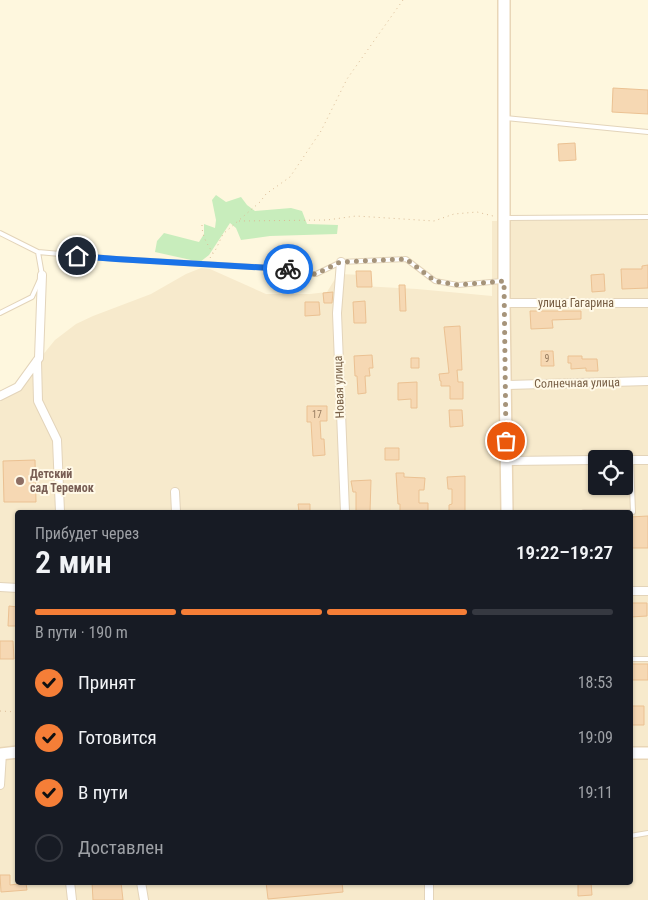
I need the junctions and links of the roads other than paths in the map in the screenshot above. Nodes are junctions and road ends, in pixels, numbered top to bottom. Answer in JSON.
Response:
{"nodes":[{"id":1,"x":504,"y":0,"type":"edge"},
{"id":2,"x":504,"y":118,"type":"junction"},
{"id":3,"x":648,"y":132,"type":"edge"},
{"id":4,"x":648,"y":217,"type":"edge"},
{"id":5,"x":504,"y":218,"type":"junction"},
{"id":6,"x":0,"y":233,"type":"edge"},
{"id":7,"x":38,"y":252,"type":"junction"},
{"id":8,"x":340,"y":262,"type":"junction"},
{"id":9,"x":42,"y":275,"type":"junction"},
{"id":10,"x":504,"y":281,"type":"junction"},
{"id":11,"x":504,"y":302,"type":"junction"},
{"id":12,"x":648,"y":303,"type":"edge"},
{"id":13,"x":0,"y":313,"type":"edge"},
{"id":14,"x":37,"y":362,"type":"junction"},
{"id":15,"x":648,"y":381,"type":"edge"},
{"id":16,"x":506,"y":385,"type":"junction"},
{"id":17,"x":0,"y":396,"type":"edge"},
{"id":18,"x":588,"y":460,"type":"edge"},
{"id":19,"x":633,"y":460,"type":"edge"},
{"id":20,"x":648,"y":460,"type":"edge"},
{"id":21,"x":506,"y":461,"type":"junction"},
{"id":22,"x":175,"y":492,"type":"dead end"},
{"id":23,"x":631,"y":495,"type":"edge"},
{"id":24,"x":60,"y":510,"type":"edge"},
{"id":25,"x":176,"y":510,"type":"edge"},
{"id":26,"x":345,"y":510,"type":"edge"},
{"id":27,"x":507,"y":510,"type":"edge"},
{"id":28,"x":633,"y":510,"type":"edge"},
{"id":29,"x":0,"y":587,"type":"edge"},
{"id":30,"x":15,"y":588,"type":"edge"},
{"id":31,"x":633,"y":591,"type":"edge"},
{"id":32,"x":648,"y":592,"type":"edge"},
{"id":33,"x":648,"y":658,"type":"edge"},
{"id":34,"x":633,"y":659,"type":"edge"},
{"id":35,"x":15,"y":752,"type":"edge"},
{"id":36,"x":1,"y":753,"type":"edge"},
{"id":37,"x":633,"y":753,"type":"edge"},
{"id":38,"x":648,"y":753,"type":"edge"},
{"id":39,"x":0,"y":785,"type":"edge"},
{"id":40,"x":648,"y":833,"type":"edge"},
{"id":41,"x":633,"y":836,"type":"edge"},
{"id":42,"x":70,"y":885,"type":"edge"},
{"id":43,"x":142,"y":885,"type":"edge"},
{"id":44,"x":428,"y":885,"type":"edge"},
{"id":45,"x":72,"y":900,"type":"edge"},
{"id":46,"x":144,"y":900,"type":"edge"},
{"id":47,"x":429,"y":900,"type":"edge"}],
"edges":[{"from":1,"to":2,"type":"main road"},
{"from":2,"to":3,"type":"lane"},
{"from":2,"to":5,"type":"main road"},
{"from":4,"to":5,"type":"lane"},
{"from":5,"to":10,"type":"main road"},
{"from":6,"to":7,"type":"lane"},
{"from":7,"to":8,"type":"lane"},
{"from":7,"to":9,"type":"lane"},
{"from":8,"to":10,"type":"lane"},
{"from":8,"to":26,"type":"street","name":"Новая улица"},
{"from":9,"to":13,"type":"lane"},
{"from":9,"to":14,"type":"street"},
{"from":10,"to":11,"type":"main road"},
{"from":11,"to":12,"type":"street","name":"улица Гагарина"},
{"from":11,"to":16,"type":"main road"},
{"from":14,"to":17,"type":"street"},
{"from":14,"to":24,"type":"street"},
{"from":15,"to":16,"type":"street","name":"Солнечная улица"},
{"from":16,"to":21,"type":"main road"},
{"from":18,"to":21,"type":"street"},
{"from":19,"to":20,"type":"street"},
{"from":21,"to":27,"type":"main road"},
{"from":22,"to":25,"type":"street"},
{"from":23,"to":28,"type":"lane"},
{"from":29,"to":30,"type":"street"},
{"from":31,"to":32,"type":"street"},
{"from":33,"to":34,"type":"lane"},
{"from":35,"to":36,"type":"main road"},
{"from":36,"to":39,"type":"street"},
{"from":37,"to":38,"type":"main road"},
{"from":40,"to":41,"type":"lane"},
{"from":42,"to":45,"type":"street"},
{"from":43,"to":46,"type":"street"},
{"from":44,"to":47,"type":"street"}]}
